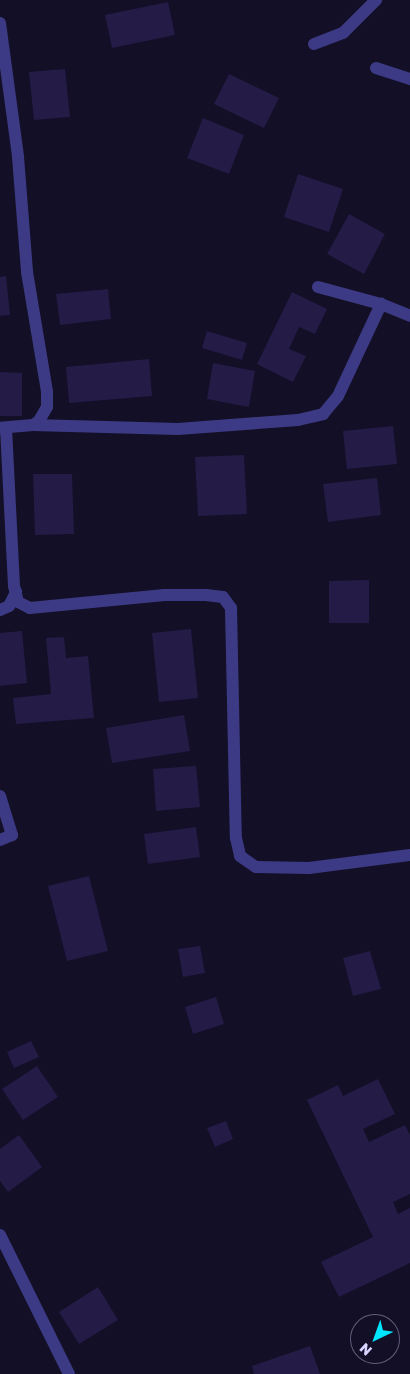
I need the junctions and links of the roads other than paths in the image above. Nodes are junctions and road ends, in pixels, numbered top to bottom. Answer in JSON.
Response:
{"nodes":[{"id":1,"x":376,"y":0,"type":"edge"},
{"id":2,"x":0,"y":23,"type":"edge"},
{"id":3,"x":314,"y":44,"type":"dead end"},
{"id":4,"x":376,"y":68,"type":"dead end"},
{"id":5,"x":410,"y":79,"type":"edge"},
{"id":6,"x":318,"y":287,"type":"dead end"},
{"id":7,"x":381,"y":304,"type":"junction"},
{"id":8,"x":410,"y":316,"type":"edge"},
{"id":9,"x":33,"y":425,"type":"junction"},
{"id":10,"x":3,"y":428,"type":"edge"},
{"id":11,"x":16,"y":592,"type":"junction"},
{"id":12,"x":0,"y":610,"type":"edge"},
{"id":13,"x":0,"y":796,"type":"edge"},
{"id":14,"x":0,"y":840,"type":"edge"},
{"id":15,"x":410,"y":855,"type":"edge"},
{"id":16,"x":0,"y":1235,"type":"edge"},
{"id":17,"x":69,"y":1374,"type":"edge"}],
"edges":[{"from":1,"to":3,"type":"street"},
{"from":2,"to":9,"type":"street"},
{"from":4,"to":5,"type":"street"},
{"from":6,"to":7,"type":"street"},
{"from":7,"to":8,"type":"street"},
{"from":7,"to":9,"type":"street"},
{"from":9,"to":10,"type":"street"},
{"from":10,"to":11,"type":"street"},
{"from":11,"to":12,"type":"street"},
{"from":11,"to":15,"type":"street"},
{"from":13,"to":14,"type":"street"},
{"from":16,"to":17,"type":"street"}]}
